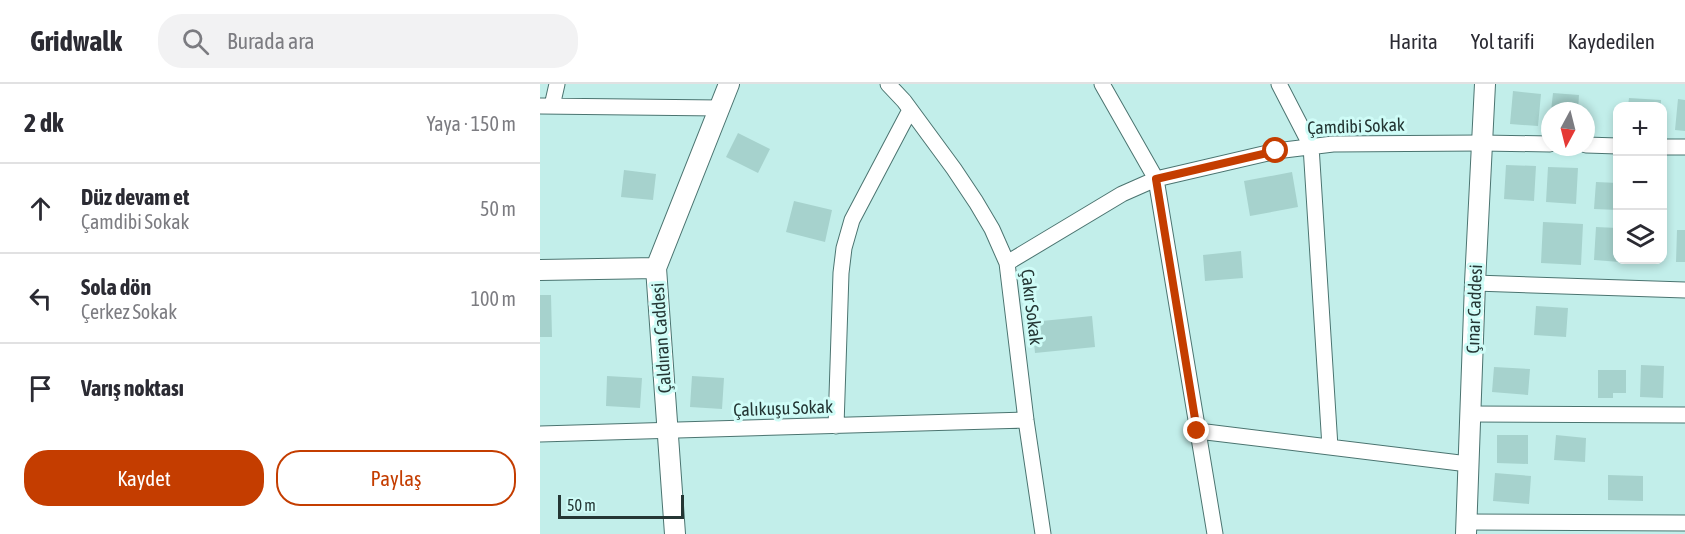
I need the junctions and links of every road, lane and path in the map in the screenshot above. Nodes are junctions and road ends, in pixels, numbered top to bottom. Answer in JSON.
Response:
{"nodes":[{"id":1,"x":557,"y":84,"type":"edge"},
{"id":2,"x":729,"y":84,"type":"edge"},
{"id":3,"x":888,"y":84,"type":"edge"},
{"id":4,"x":1102,"y":84,"type":"edge"},
{"id":5,"x":1279,"y":84,"type":"edge"},
{"id":6,"x":1485,"y":84,"type":"edge"},
{"id":7,"x":546,"y":106,"type":"edge"},
{"id":8,"x":719,"y":108,"type":"junction"},
{"id":9,"x":910,"y":110,"type":"junction"},
{"id":10,"x":1481,"y":143,"type":"junction"},
{"id":11,"x":1541,"y":144,"type":"edge"},
{"id":12,"x":1595,"y":145,"type":"edge"},
{"id":13,"x":1311,"y":146,"type":"junction"},
{"id":14,"x":1613,"y":146,"type":"edge"},
{"id":15,"x":1667,"y":147,"type":"edge"},
{"id":16,"x":1685,"y":147,"type":"edge"},
{"id":17,"x":1156,"y":179,"type":"junction"},
{"id":18,"x":1006,"y":263,"type":"junction"},
{"id":19,"x":656,"y":268,"type":"junction"},
{"id":20,"x":540,"y":270,"type":"edge"},
{"id":21,"x":1474,"y":283,"type":"junction"},
{"id":22,"x":1685,"y":290,"type":"edge"},
{"id":23,"x":1470,"y":414,"type":"junction"},
{"id":24,"x":1685,"y":415,"type":"edge"},
{"id":25,"x":1026,"y":420,"type":"junction"},
{"id":26,"x":836,"y":426,"type":"junction"},
{"id":27,"x":668,"y":430,"type":"junction"},
{"id":28,"x":1197,"y":431,"type":"junction"},
{"id":29,"x":540,"y":434,"type":"edge"},
{"id":30,"x":1330,"y":447,"type":"junction"},
{"id":31,"x":1468,"y":465,"type":"junction"},
{"id":32,"x":1685,"y":524,"type":"edge"},
{"id":33,"x":1466,"y":528,"type":"edge"},
{"id":34,"x":675,"y":534,"type":"edge"},
{"id":35,"x":1043,"y":534,"type":"edge"},
{"id":36,"x":1215,"y":534,"type":"edge"}],
"edges":[{"from":1,"to":7,"type":"street"},
{"from":2,"to":8,"type":"street","name":"Çaldıran Caddesi"},
{"from":3,"to":9,"type":"street","name":"Çakır Sokak"},
{"from":4,"to":17,"type":"street"},
{"from":5,"to":13,"type":"street"},
{"from":6,"to":10,"type":"street","name":"Çınar Caddesi"},
{"from":7,"to":8,"type":"street"},
{"from":8,"to":19,"type":"street","name":"Çaldıran Caddesi"},
{"from":9,"to":18,"type":"street","name":"Çakır Sokak"},
{"from":9,"to":26,"type":"street"},
{"from":10,"to":11,"type":"street","name":"Çamdibi Sokak"},
{"from":10,"to":13,"type":"street","name":"Çamdibi Sokak"},
{"from":10,"to":21,"type":"street","name":"Çınar Caddesi"},
{"from":12,"to":14,"type":"street"},
{"from":13,"to":17,"type":"street","name":"Çamdibi Sokak"},
{"from":13,"to":30,"type":"street"},
{"from":15,"to":16,"type":"street"},
{"from":17,"to":18,"type":"street","name":"Çamdibi Sokak"},
{"from":17,"to":28,"type":"street"},
{"from":18,"to":25,"type":"street","name":"Çakır Sokak"},
{"from":19,"to":20,"type":"street"},
{"from":19,"to":27,"type":"street","name":"Çaldıran Caddesi"},
{"from":21,"to":22,"type":"street"},
{"from":21,"to":23,"type":"street","name":"Çınar Caddesi"},
{"from":23,"to":24,"type":"street"},
{"from":23,"to":31,"type":"street","name":"Çınar Caddesi"},
{"from":25,"to":26,"type":"street","name":"Çalıkuşu Sokak"},
{"from":25,"to":35,"type":"street","name":"Çakır Sokak"},
{"from":26,"to":27,"type":"street","name":"Çalıkuşu Sokak"},
{"from":27,"to":29,"type":"street","name":"Çalıkuşu Sokak"},
{"from":27,"to":34,"type":"street","name":"Çaldıran Caddesi"},
{"from":28,"to":30,"type":"street"},
{"from":28,"to":36,"type":"street"},
{"from":30,"to":31,"type":"street"},
{"from":31,"to":33,"type":"street","name":"Çınar Caddesi"},
{"from":32,"to":33,"type":"street"}]}
